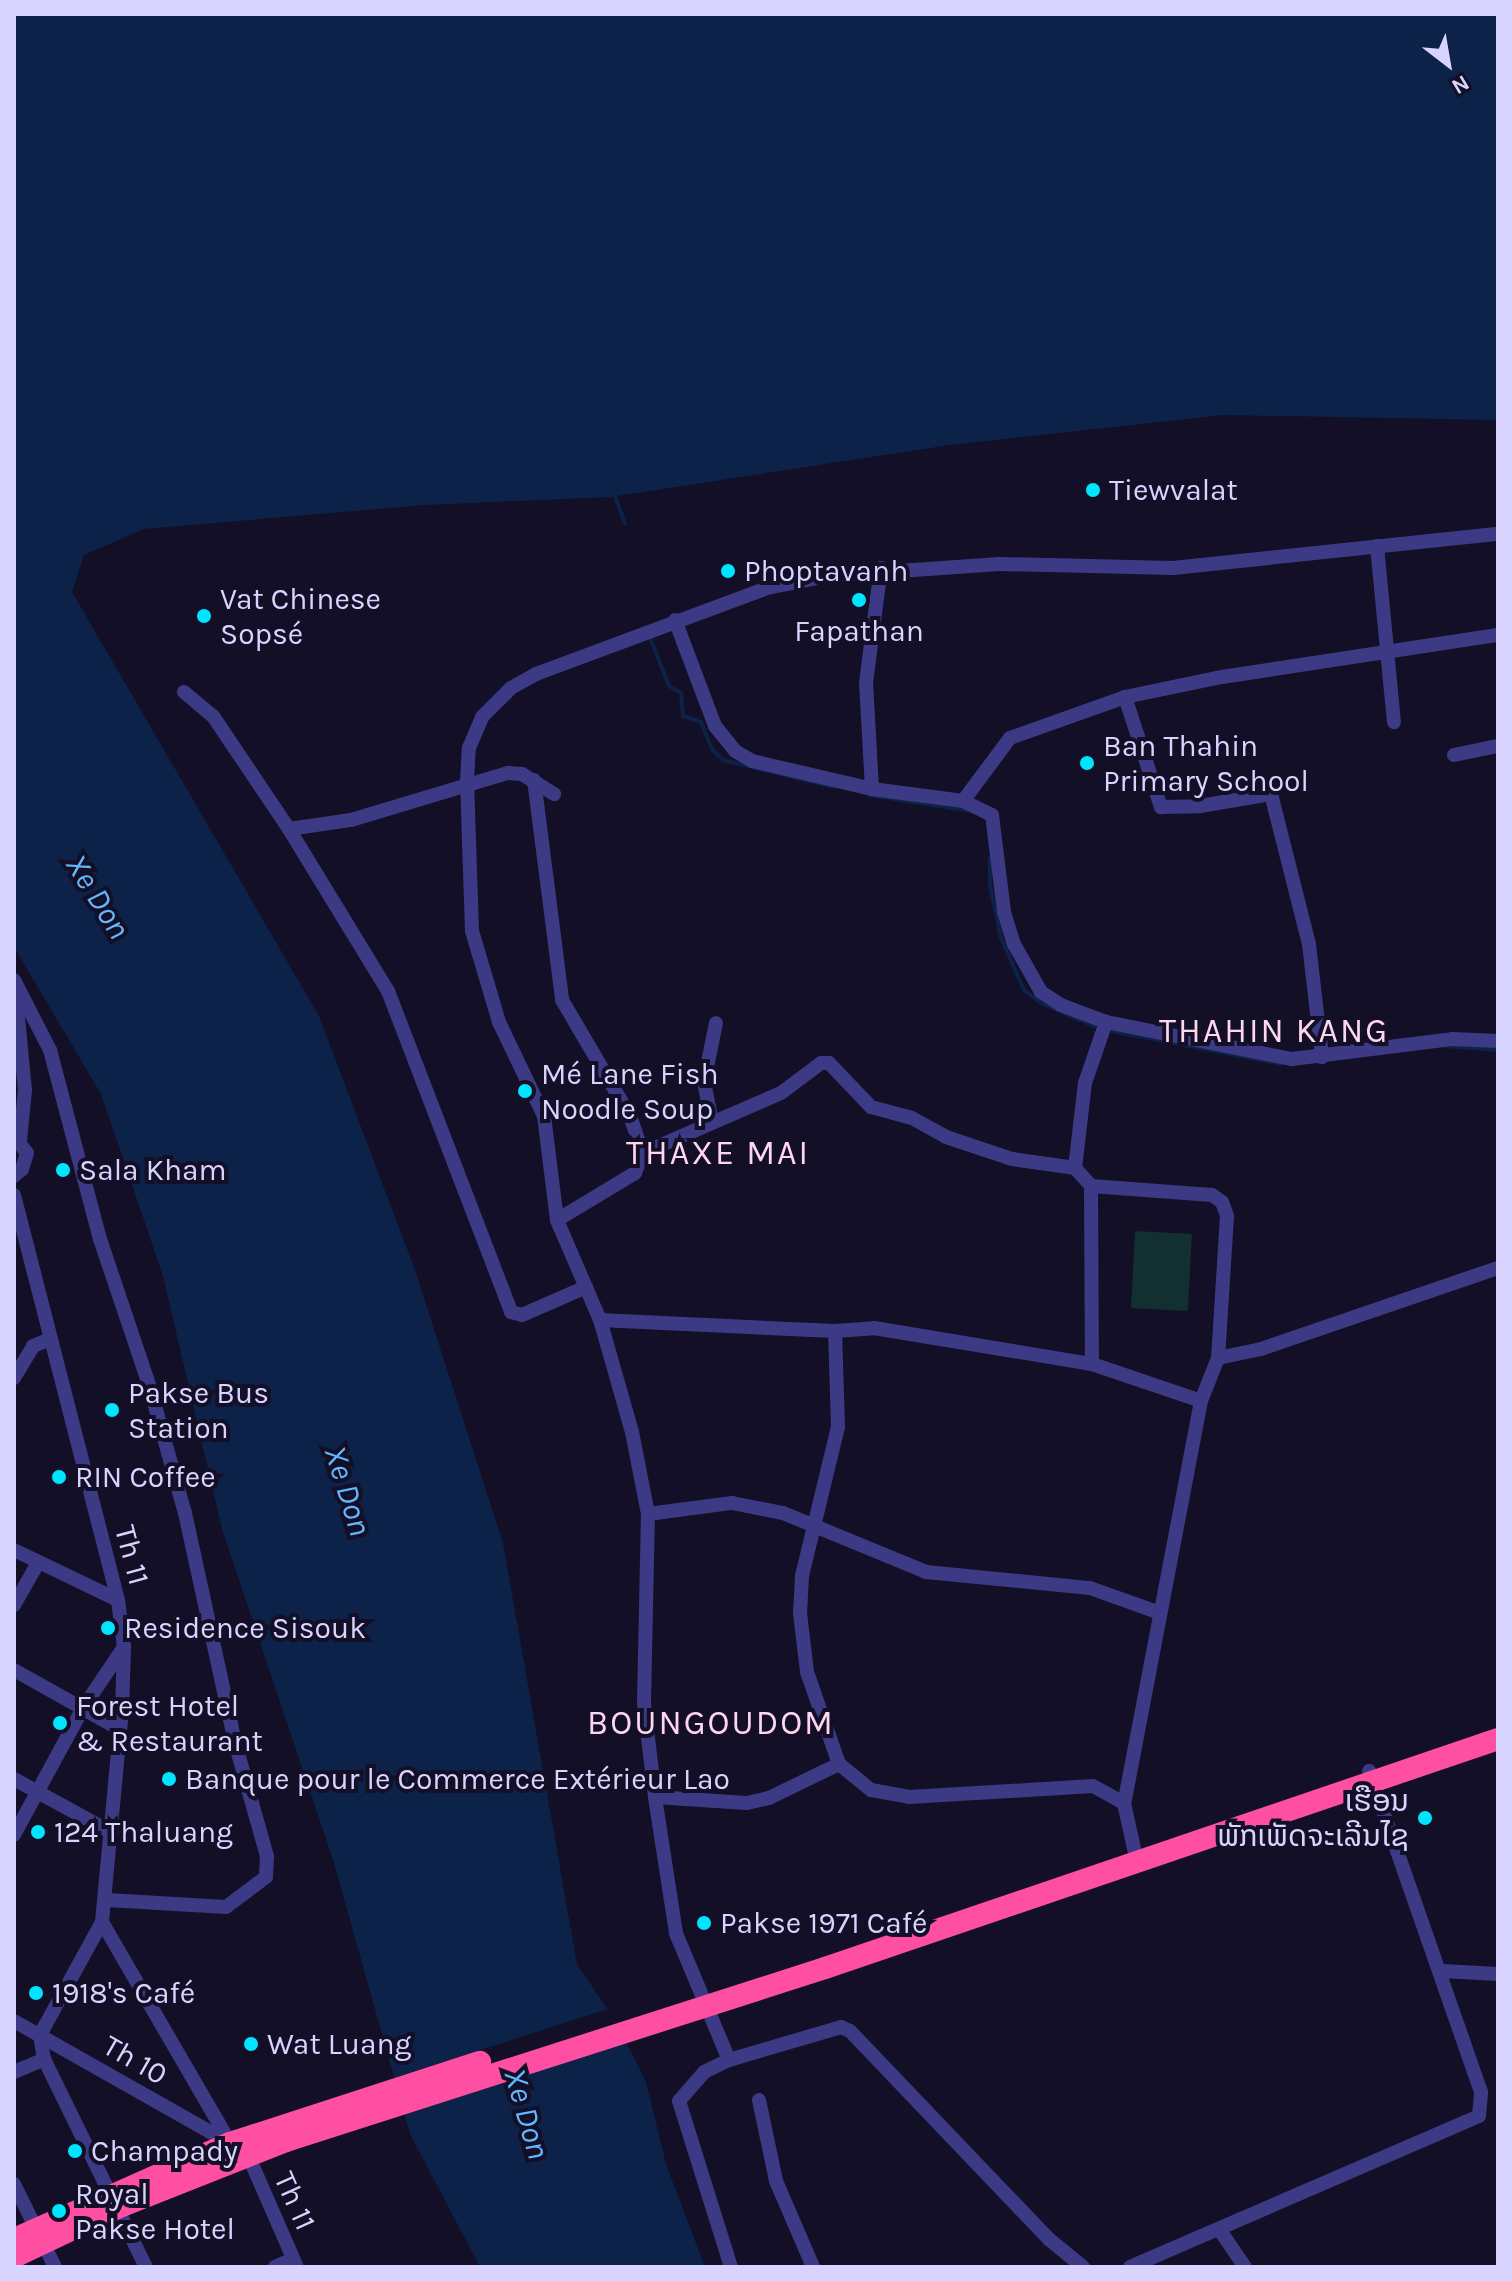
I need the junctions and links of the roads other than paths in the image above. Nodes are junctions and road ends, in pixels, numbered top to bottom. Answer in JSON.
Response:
{"nodes":[{"id":1,"x":1498,"y":534,"type":"edge"},
{"id":2,"x":1377,"y":546,"type":"junction"},
{"id":3,"x":881,"y":568,"type":"junction"},
{"id":4,"x":675,"y":620,"type":"junction"},
{"id":5,"x":1498,"y":635,"type":"edge"},
{"id":6,"x":1388,"y":654,"type":"junction"},
{"id":7,"x":184,"y":692,"type":"dead end"},
{"id":8,"x":1125,"y":697,"type":"junction"},
{"id":9,"x":1394,"y":722,"type":"dead end"},
{"id":10,"x":1498,"y":746,"type":"edge"},
{"id":11,"x":1454,"y":755,"type":"dead end"},
{"id":12,"x":534,"y":780,"type":"junction"},
{"id":13,"x":467,"y":782,"type":"junction"},
{"id":14,"x":872,"y":789,"type":"junction"},
{"id":15,"x":554,"y":794,"type":"dead end"},
{"id":16,"x":963,"y":801,"type":"junction"},
{"id":17,"x":289,"y":829,"type":"junction"},
{"id":18,"x":14,"y":980,"type":"edge"},
{"id":19,"x":14,"y":988,"type":"edge"},
{"id":20,"x":1106,"y":1022,"type":"junction"},
{"id":21,"x":716,"y":1023,"type":"dead end"},
{"id":22,"x":1498,"y":1041,"type":"edge"},
{"id":23,"x":1322,"y":1057,"type":"junction"},
{"id":24,"x":712,"y":1122,"type":"junction"},
{"id":25,"x":17,"y":1138,"type":"edge"},
{"id":26,"x":643,"y":1153,"type":"junction"},
{"id":27,"x":1075,"y":1168,"type":"junction"},
{"id":28,"x":14,"y":1176,"type":"edge"},
{"id":29,"x":1091,"y":1186,"type":"junction"},
{"id":30,"x":14,"y":1195,"type":"edge"},
{"id":31,"x":557,"y":1220,"type":"junction"},
{"id":32,"x":1498,"y":1268,"type":"edge"},
{"id":33,"x":586,"y":1287,"type":"junction"},
{"id":34,"x":600,"y":1320,"type":"junction"},
{"id":35,"x":835,"y":1331,"type":"junction"},
{"id":36,"x":48,"y":1340,"type":"junction"},
{"id":37,"x":1218,"y":1358,"type":"junction"},
{"id":38,"x":1092,"y":1364,"type":"junction"},
{"id":39,"x":14,"y":1378,"type":"edge"},
{"id":40,"x":1201,"y":1401,"type":"junction"},
{"id":41,"x":648,"y":1514,"type":"junction"},
{"id":42,"x":813,"y":1526,"type":"junction"},
{"id":43,"x":14,"y":1550,"type":"edge"},
{"id":44,"x":38,"y":1563,"type":"junction"},
{"id":45,"x":118,"y":1600,"type":"junction"},
{"id":46,"x":14,"y":1605,"type":"edge"},
{"id":47,"x":1160,"y":1613,"type":"junction"},
{"id":48,"x":124,"y":1647,"type":"junction"},
{"id":49,"x":14,"y":1670,"type":"edge"},
{"id":50,"x":83,"y":1708,"type":"junction"},
{"id":51,"x":1498,"y":1723,"type":"edge"},
{"id":52,"x":119,"y":1729,"type":"junction"},
{"id":53,"x":1498,"y":1739,"type":"edge"},
{"id":54,"x":839,"y":1764,"type":"junction"},
{"id":55,"x":1372,"y":1777,"type":"junction"},
{"id":56,"x":14,"y":1779,"type":"edge"},
{"id":57,"x":38,"y":1792,"type":"junction"},
{"id":58,"x":655,"y":1797,"type":"junction"},
{"id":59,"x":1124,"y":1803,"type":"junction"},
{"id":60,"x":111,"y":1832,"type":"junction"},
{"id":61,"x":14,"y":1835,"type":"edge"},
{"id":62,"x":1135,"y":1855,"type":"junction"},
{"id":63,"x":107,"y":1900,"type":"junction"},
{"id":64,"x":102,"y":1922,"type":"junction"},
{"id":65,"x":1442,"y":1971,"type":"junction"},
{"id":66,"x":1498,"y":1974,"type":"edge"},
{"id":67,"x":14,"y":2021,"type":"edge"},
{"id":68,"x":40,"y":2035,"type":"junction"},
{"id":69,"x":44,"y":2059,"type":"junction"},
{"id":70,"x":729,"y":2060,"type":"junction"},
{"id":71,"x":14,"y":2072,"type":"edge"},
{"id":72,"x":759,"y":2100,"type":"dead end"},
{"id":73,"x":1498,"y":2111,"type":"edge"},
{"id":74,"x":1479,"y":2116,"type":"junction"},
{"id":75,"x":239,"y":2149,"type":"junction"},
{"id":76,"x":14,"y":2184,"type":"edge"},
{"id":77,"x":114,"y":2201,"type":"junction"},
{"id":78,"x":1219,"y":2229,"type":"junction"},
{"id":79,"x":40,"y":2235,"type":"junction"},
{"id":80,"x":14,"y":2239,"type":"edge"},
{"id":81,"x":14,"y":2257,"type":"edge"},
{"id":82,"x":295,"y":2263,"type":"edge"},
{"id":83,"x":55,"y":2267,"type":"edge"},
{"id":84,"x":146,"y":2267,"type":"edge"},
{"id":85,"x":275,"y":2267,"type":"edge"},
{"id":86,"x":731,"y":2267,"type":"edge"},
{"id":87,"x":813,"y":2267,"type":"edge"},
{"id":88,"x":1083,"y":2267,"type":"edge"},
{"id":89,"x":1130,"y":2267,"type":"edge"},
{"id":90,"x":1245,"y":2267,"type":"edge"}],
"edges":[{"from":1,"to":2,"type":"street"},
{"from":2,"to":3,"type":"street"},
{"from":2,"to":6,"type":"street"},
{"from":3,"to":4,"type":"street"},
{"from":3,"to":14,"type":"street"},
{"from":4,"to":13,"type":"street"},
{"from":4,"to":14,"type":"street"},
{"from":5,"to":6,"type":"street"},
{"from":6,"to":8,"type":"street"},
{"from":6,"to":9,"type":"street"},
{"from":7,"to":17,"type":"street"},
{"from":8,"to":16,"type":"street"},
{"from":8,"to":23,"type":"street"},
{"from":10,"to":11,"type":"street"},
{"from":12,"to":13,"type":"street"},
{"from":12,"to":15,"type":"street"},
{"from":12,"to":26,"type":"street"},
{"from":13,"to":17,"type":"street"},
{"from":13,"to":31,"type":"street"},
{"from":14,"to":16,"type":"street"},
{"from":16,"to":20,"type":"street"},
{"from":17,"to":33,"type":"street"},
{"from":18,"to":63,"type":"street"},
{"from":19,"to":25,"type":"street"},
{"from":20,"to":23,"type":"street"},
{"from":20,"to":27,"type":"street"},
{"from":21,"to":24,"type":"street"},
{"from":22,"to":23,"type":"street"},
{"from":24,"to":26,"type":"street"},
{"from":24,"to":27,"type":"street"},
{"from":25,"to":28,"type":"street"},
{"from":26,"to":31,"type":"street"},
{"from":27,"to":29,"type":"street"},
{"from":29,"to":37,"type":"street"},
{"from":29,"to":38,"type":"street"},
{"from":30,"to":36,"type":"street","name":"Th 11"},
{"from":31,"to":33,"type":"street"},
{"from":32,"to":37,"type":"street"},
{"from":33,"to":34,"type":"street"},
{"from":34,"to":35,"type":"street"},
{"from":34,"to":41,"type":"street"},
{"from":35,"to":38,"type":"street"},
{"from":35,"to":42,"type":"street"},
{"from":36,"to":39,"type":"street"},
{"from":36,"to":45,"type":"street","name":"Th 11"},
{"from":37,"to":40,"type":"street"},
{"from":38,"to":40,"type":"street"},
{"from":40,"to":47,"type":"street"},
{"from":41,"to":42,"type":"street"},
{"from":41,"to":58,"type":"street"},
{"from":42,"to":47,"type":"street"},
{"from":42,"to":54,"type":"street"},
{"from":43,"to":44,"type":"street"},
{"from":44,"to":45,"type":"street"},
{"from":44,"to":46,"type":"street"},
{"from":45,"to":48,"type":"street","name":"Th 11"},
{"from":47,"to":59,"type":"street"},
{"from":48,"to":50,"type":"street"},
{"from":48,"to":52,"type":"street","name":"Th 11"},
{"from":49,"to":50,"type":"street"},
{"from":50,"to":52,"type":"street"},
{"from":50,"to":57,"type":"street"},
{"from":51,"to":55,"type":"highway"},
{"from":52,"to":60,"type":"street","name":"Th 11"},
{"from":53,"to":55,"type":"highway"},
{"from":54,"to":58,"type":"street"},
{"from":54,"to":59,"type":"street"},
{"from":55,"to":62,"type":"highway"},
{"from":55,"to":65,"type":"street"},
{"from":56,"to":57,"type":"street"},
{"from":57,"to":60,"type":"street"},
{"from":57,"to":61,"type":"street"},
{"from":58,"to":70,"type":"street"},
{"from":59,"to":62,"type":"street"},
{"from":60,"to":63,"type":"street","name":"Th 11"},
{"from":62,"to":75,"type":"highway"},
{"from":63,"to":64,"type":"street","name":"Th 11"},
{"from":64,"to":68,"type":"street"},
{"from":64,"to":75,"type":"street","name":"Th 11"},
{"from":65,"to":66,"type":"street"},
{"from":65,"to":74,"type":"street"},
{"from":67,"to":68,"type":"street","name":"Th 10"},
{"from":68,"to":69,"type":"street"},
{"from":68,"to":75,"type":"street","name":"Th 10"},
{"from":69,"to":71,"type":"street"},
{"from":69,"to":77,"type":"street"},
{"from":70,"to":86,"type":"street"},
{"from":70,"to":88,"type":"street"},
{"from":72,"to":87,"type":"street"},
{"from":73,"to":74,"type":"street"},
{"from":74,"to":78,"type":"street"},
{"from":75,"to":77,"type":"highway"},
{"from":75,"to":82,"type":"street","name":"Th 11"},
{"from":76,"to":79,"type":"street"},
{"from":77,"to":79,"type":"highway"},
{"from":77,"to":84,"type":"street"},
{"from":78,"to":89,"type":"street"},
{"from":78,"to":90,"type":"street"},
{"from":79,"to":80,"type":"highway"},
{"from":79,"to":81,"type":"highway"},
{"from":79,"to":83,"type":"street"},
{"from":82,"to":85,"type":"street"}]}
